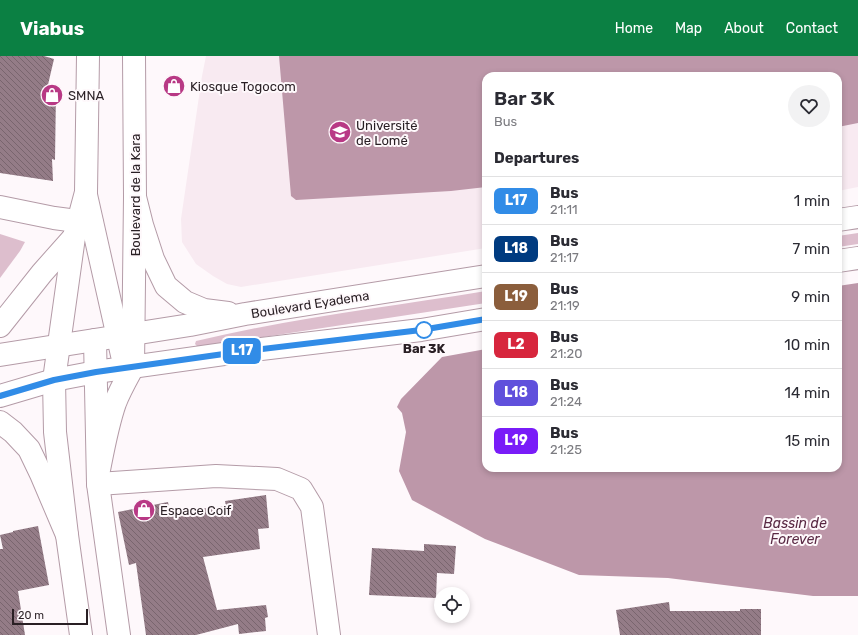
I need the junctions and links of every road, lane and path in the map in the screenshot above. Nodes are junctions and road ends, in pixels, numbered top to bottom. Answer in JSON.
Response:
{"nodes":[{"id":1,"x":88,"y":56,"type":"edge"},
{"id":2,"x":134,"y":56,"type":"edge"},
{"id":3,"x":135,"y":197,"type":"junction"},
{"id":4,"x":0,"y":207,"type":"edge"},
{"id":5,"x":858,"y":217,"type":"edge"},
{"id":6,"x":842,"y":219,"type":"edge"},
{"id":7,"x":81,"y":227,"type":"junction"},
{"id":8,"x":858,"y":258,"type":"edge"},
{"id":9,"x":842,"y":260,"type":"edge"},
{"id":10,"x":482,"y":277,"type":"edge"},
{"id":11,"x":245,"y":314,"type":"junction"},
{"id":12,"x":482,"y":320,"type":"edge"},
{"id":13,"x":0,"y":326,"type":"edge"},
{"id":14,"x":126,"y":335,"type":"junction"},
{"id":15,"x":95,"y":340,"type":"junction"},
{"id":16,"x":59,"y":346,"type":"junction"},
{"id":17,"x":0,"y":355,"type":"edge"},
{"id":18,"x":130,"y":368,"type":"junction"},
{"id":19,"x":96,"y":372,"type":"junction"},
{"id":20,"x":54,"y":380,"type":"junction"},
{"id":21,"x":0,"y":396,"type":"edge"},
{"id":22,"x":0,"y":422,"type":"edge"},
{"id":23,"x":98,"y":479,"type":"junction"},
{"id":24,"x":67,"y":535,"type":"junction"},
{"id":25,"x":81,"y":635,"type":"edge"},
{"id":26,"x":119,"y":635,"type":"edge"},
{"id":27,"x":329,"y":635,"type":"edge"}],
"edges":[{"from":1,"to":7,"type":"main road"},
{"from":2,"to":3,"type":"main road","name":"Boulevard de la Kara"},
{"from":3,"to":11,"type":"main road"},
{"from":3,"to":14,"type":"main road","name":"Boulevard de la Kara"},
{"from":4,"to":7,"type":"main road"},
{"from":5,"to":6,"type":"main road"},
{"from":7,"to":13,"type":"main road"},
{"from":7,"to":14,"type":"main road"},
{"from":7,"to":16,"type":"main road"},
{"from":8,"to":9,"type":"main road"},
{"from":10,"to":11,"type":"main road","name":"Boulevard Eyadema"},
{"from":11,"to":14,"type":"main road","name":"Boulevard Eyadema"},
{"from":12,"to":18,"type":"main road"},
{"from":14,"to":15,"type":"main road","name":"Boulevard Eyadema"},
{"from":14,"to":18,"type":"main road"},
{"from":15,"to":16,"type":"main road","name":"Boulevard Eyadema"},
{"from":15,"to":19,"type":"main road"},
{"from":16,"to":17,"type":"main road","name":"Boulevard Eyadema"},
{"from":16,"to":20,"type":"main road"},
{"from":18,"to":19,"type":"main road"},
{"from":18,"to":23,"type":"main road"},
{"from":19,"to":20,"type":"main road"},
{"from":19,"to":23,"type":"main road"},
{"from":20,"to":21,"type":"main road"},
{"from":20,"to":24,"type":"main road"},
{"from":22,"to":24,"type":"main road"},
{"from":23,"to":26,"type":"main road"},
{"from":23,"to":27,"type":"main road"},
{"from":24,"to":25,"type":"main road"}]}
